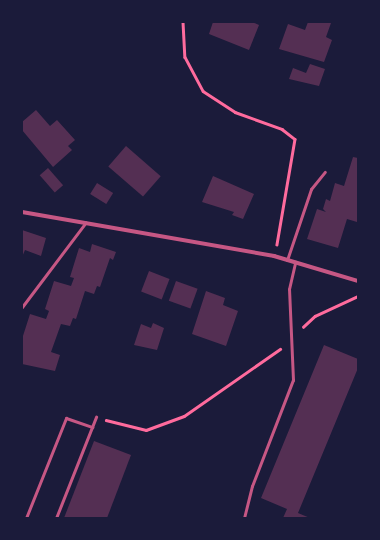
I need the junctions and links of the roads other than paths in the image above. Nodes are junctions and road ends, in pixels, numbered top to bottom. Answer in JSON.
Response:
{"nodes":[{"id":1,"x":324,"y":172,"type":"dead end"},
{"id":2,"x":22,"y":212,"type":"edge"},
{"id":3,"x":86,"y":222,"type":"junction"},
{"id":4,"x":287,"y":260,"type":"junction"},
{"id":5,"x":295,"y":262,"type":"junction"},
{"id":6,"x":358,"y":281,"type":"edge"},
{"id":7,"x":22,"y":307,"type":"edge"},
{"id":8,"x":96,"y":417,"type":"dead end"},
{"id":9,"x":92,"y":427,"type":"junction"},
{"id":10,"x":26,"y":518,"type":"edge"},
{"id":11,"x":56,"y":518,"type":"edge"},
{"id":12,"x":244,"y":518,"type":"edge"}],
"edges":[{"from":1,"to":4,"type":"lane"},
{"from":2,"to":3,"type":"street"},
{"from":3,"to":4,"type":"street"},
{"from":3,"to":7,"type":"lane"},
{"from":4,"to":5,"type":"street"},
{"from":5,"to":6,"type":"street"},
{"from":5,"to":12,"type":"lane"},
{"from":8,"to":9,"type":"lane"},
{"from":9,"to":10,"type":"lane"},
{"from":9,"to":11,"type":"lane"}]}
